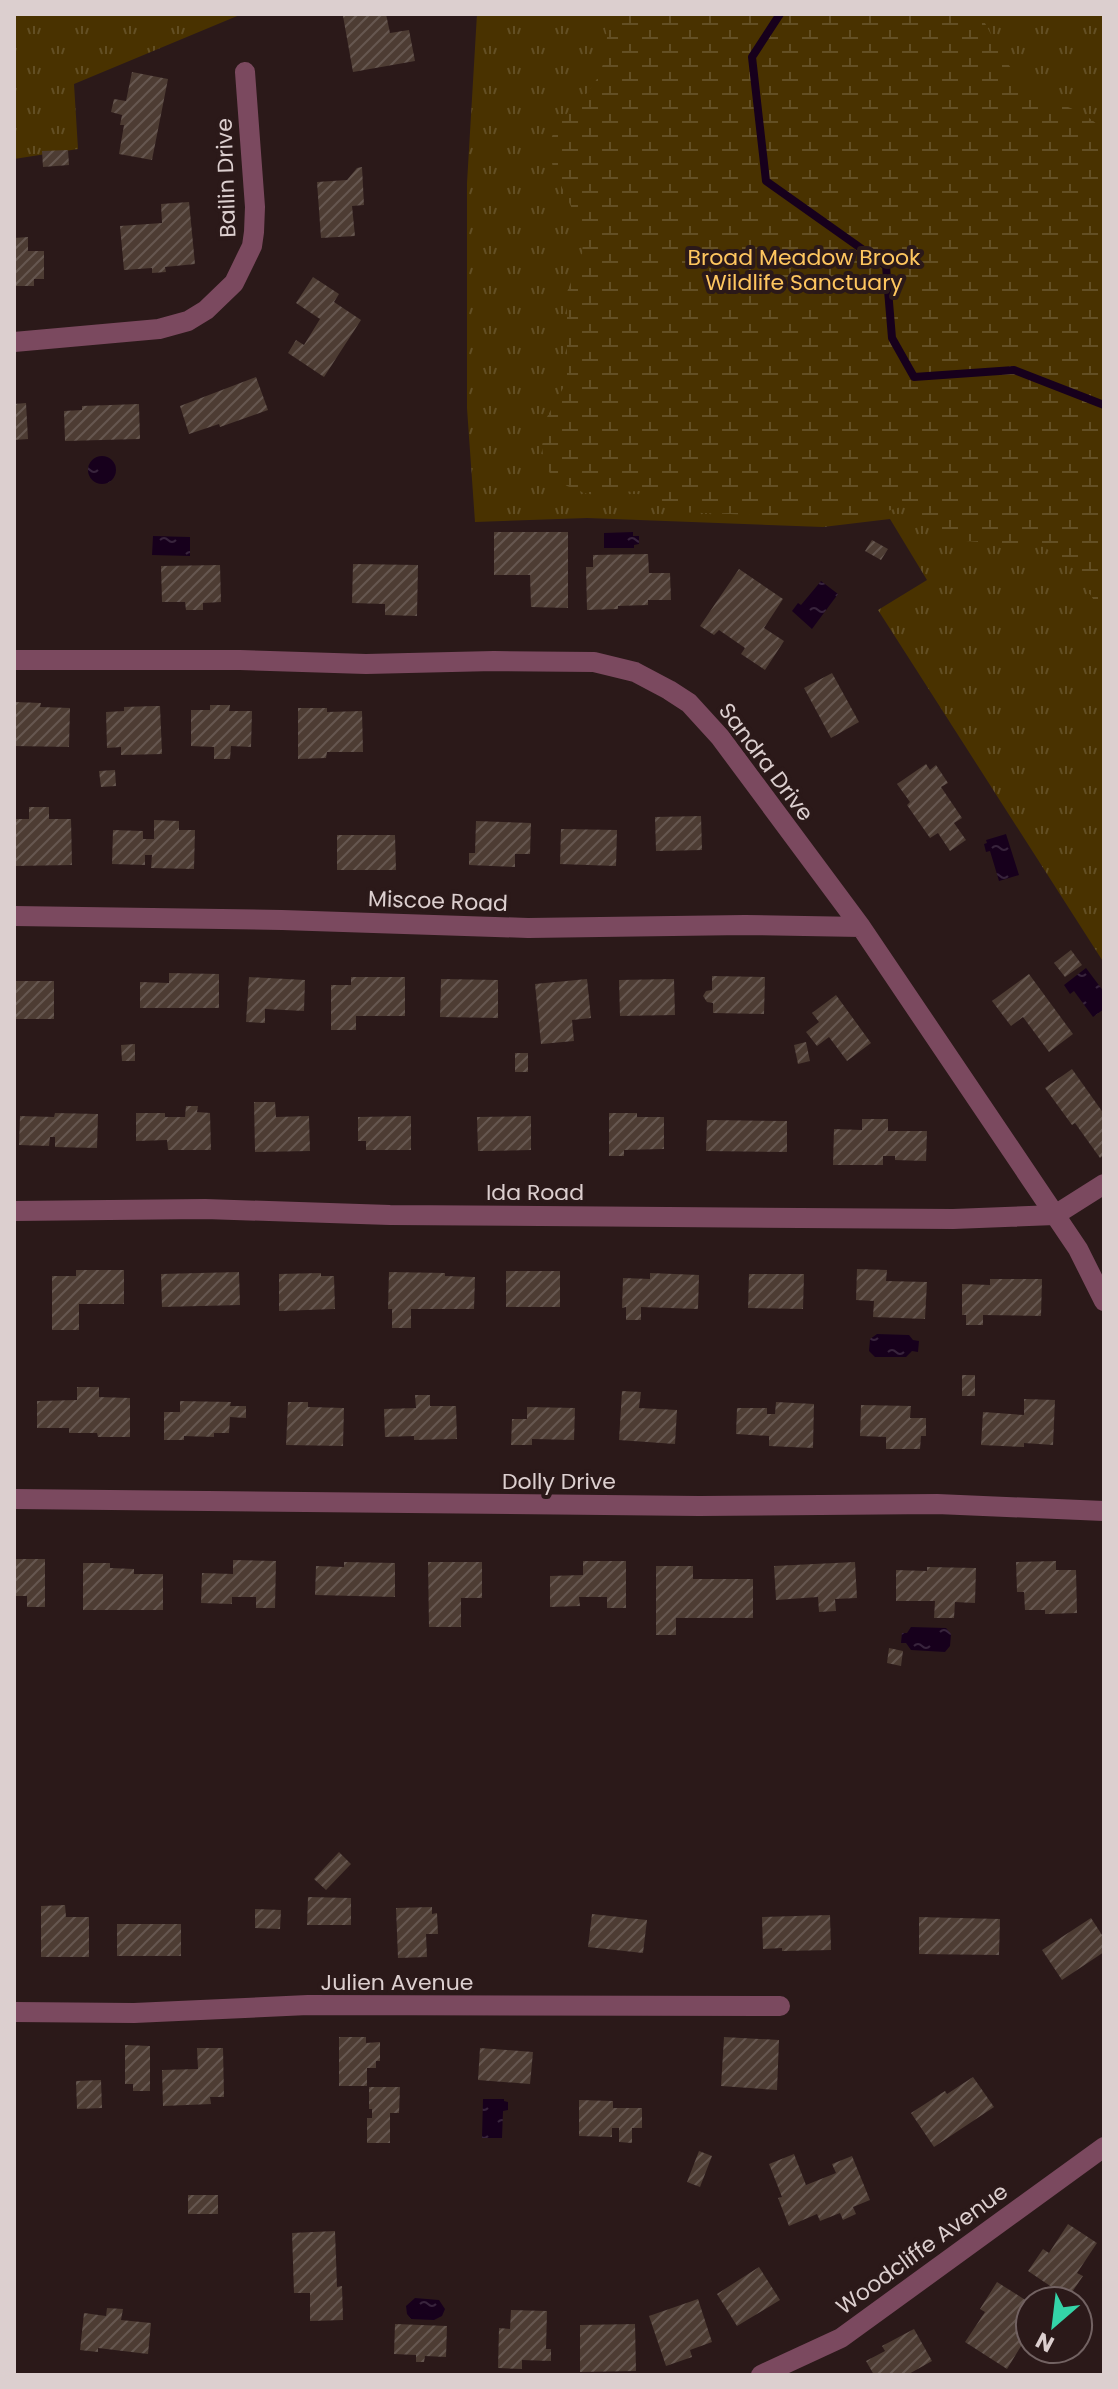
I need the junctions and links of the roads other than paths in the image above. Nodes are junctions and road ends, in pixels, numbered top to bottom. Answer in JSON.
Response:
{"nodes":[{"id":1,"x":245,"y":72,"type":"dead end"},
{"id":2,"x":14,"y":342,"type":"edge"},
{"id":3,"x":14,"y":660,"type":"edge"},
{"id":4,"x":14,"y":916,"type":"edge"},
{"id":5,"x":861,"y":927,"type":"junction"},
{"id":6,"x":1104,"y":1184,"type":"edge"},
{"id":7,"x":14,"y":1211,"type":"edge"},
{"id":8,"x":1055,"y":1215,"type":"junction"},
{"id":9,"x":1104,"y":1301,"type":"edge"},
{"id":10,"x":14,"y":1499,"type":"edge"},
{"id":11,"x":1104,"y":1511,"type":"edge"},
{"id":12,"x":780,"y":2006,"type":"dead end"},
{"id":13,"x":14,"y":2012,"type":"edge"},
{"id":14,"x":1104,"y":2147,"type":"edge"},
{"id":15,"x":761,"y":2375,"type":"edge"}],
"edges":[{"from":1,"to":2,"type":"street","name":"Bailin Drive"},
{"from":3,"to":5,"type":"street","name":"Sandra Drive"},
{"from":4,"to":5,"type":"street","name":"Miscoe Road"},
{"from":5,"to":8,"type":"street","name":"Sandra Drive"},
{"from":6,"to":8,"type":"street"},
{"from":7,"to":8,"type":"street","name":"Ida Road"},
{"from":8,"to":9,"type":"street","name":"Sandra Drive"},
{"from":10,"to":11,"type":"street","name":"Dolly Drive"},
{"from":12,"to":13,"type":"street","name":"Julien Avenue"},
{"from":14,"to":15,"type":"street","name":"Woodcliffe Avenue"}]}
